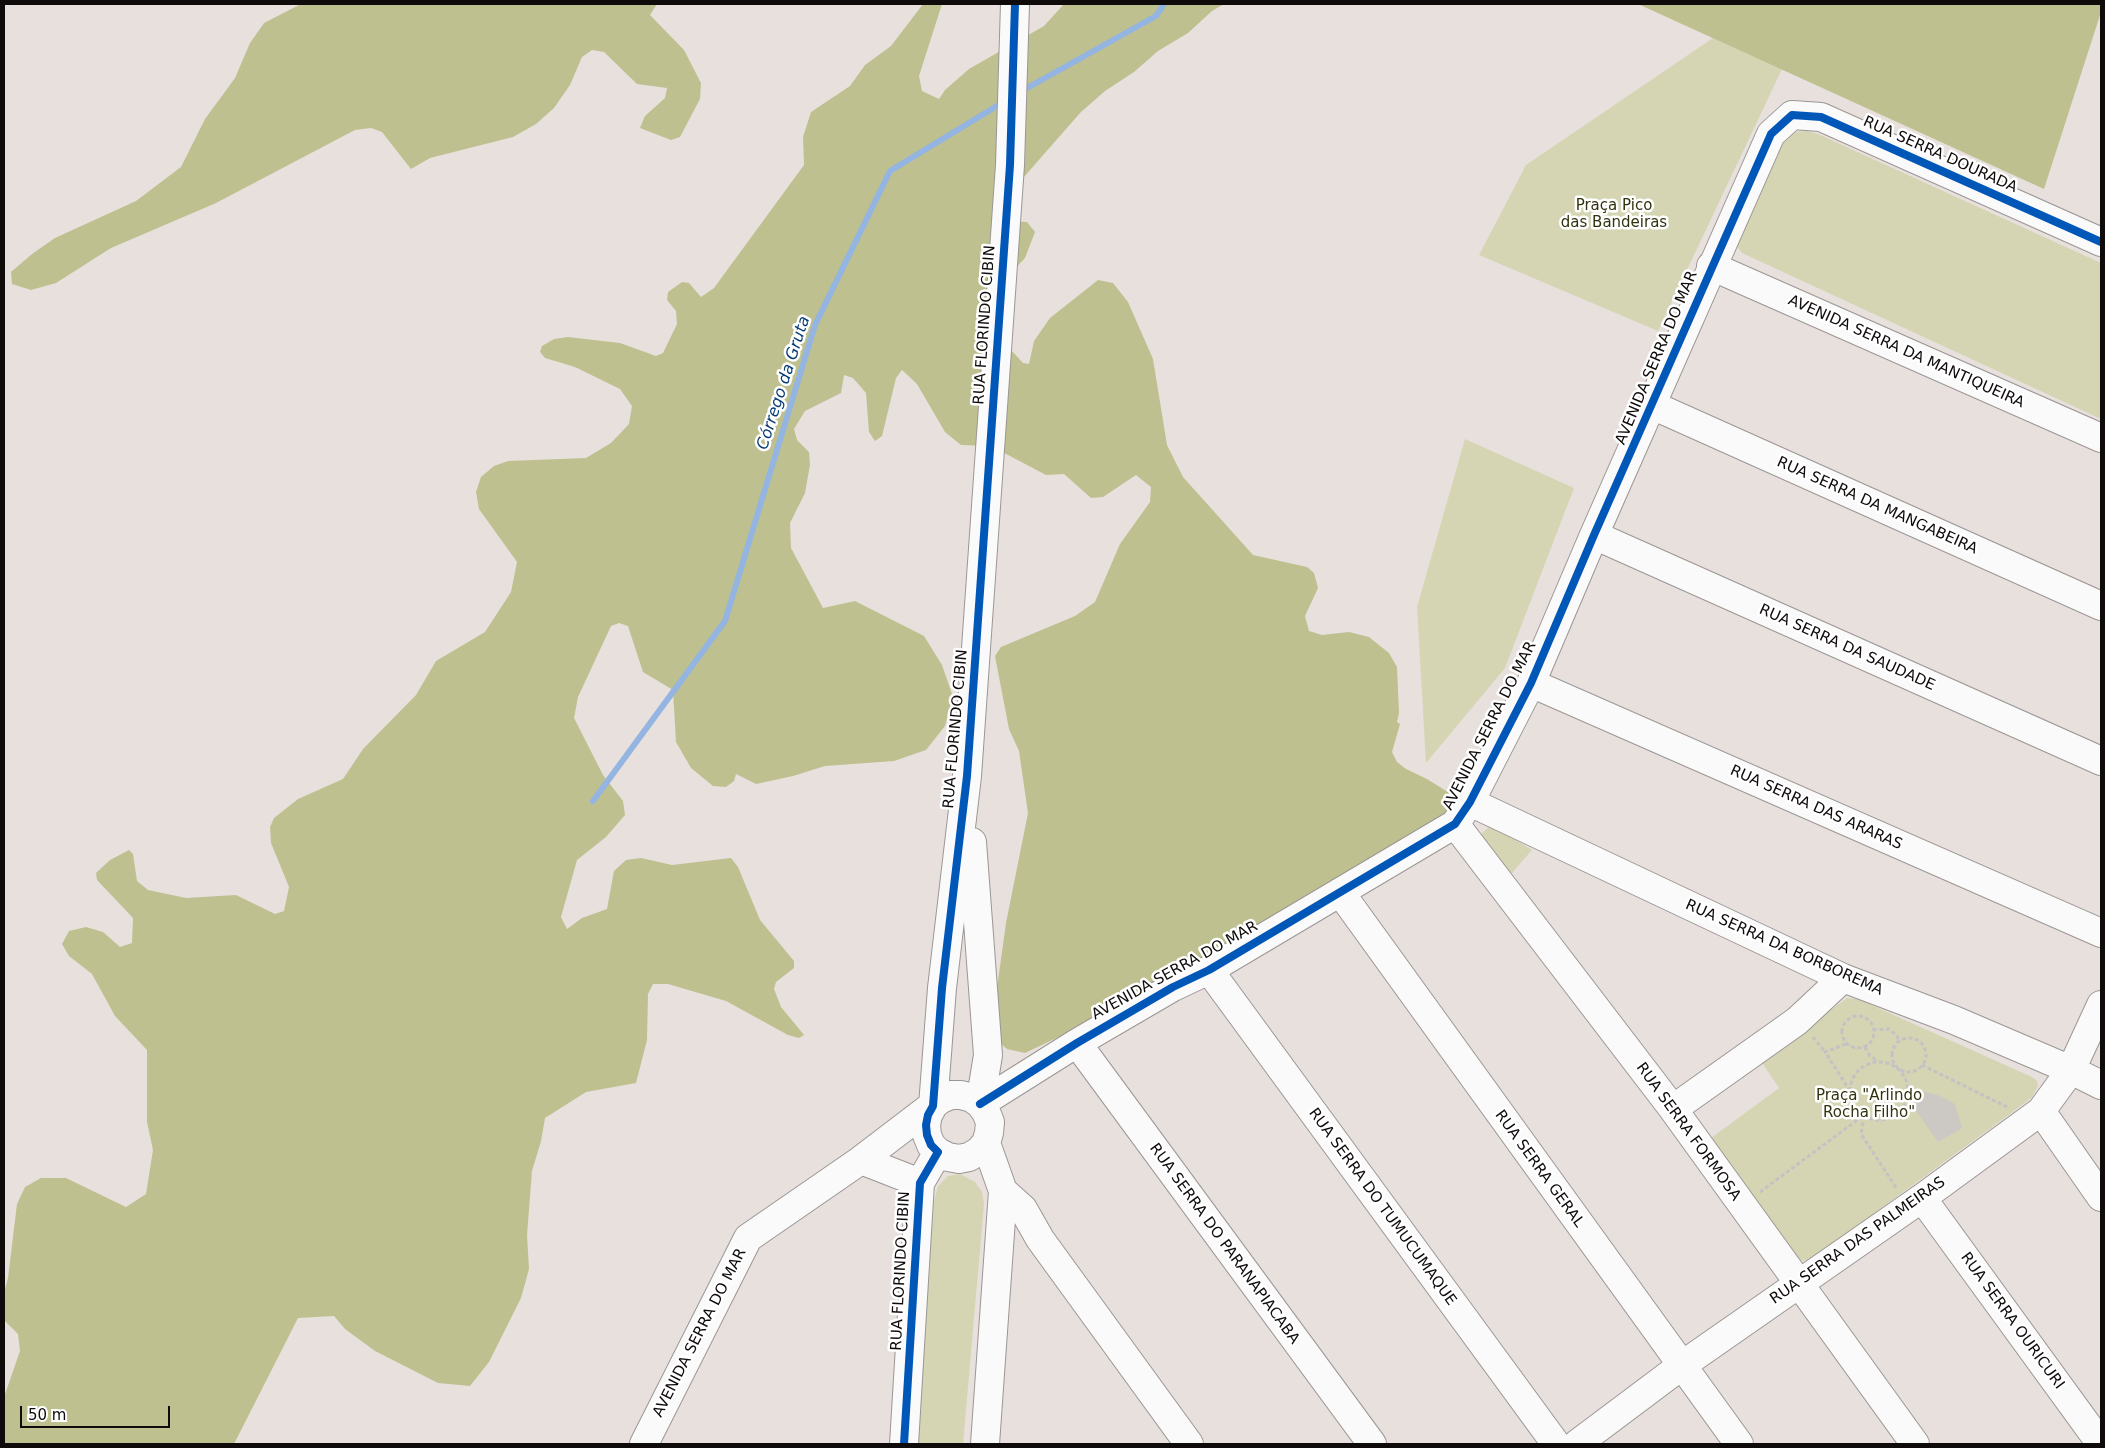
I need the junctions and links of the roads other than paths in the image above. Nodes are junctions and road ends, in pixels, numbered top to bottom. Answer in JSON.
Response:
{"nodes":[{"id":1,"x":1015,"y":4,"type":"edge"},
{"id":2,"x":1771,"y":134,"type":"joint"},
{"id":3,"x":2101,"y":242,"type":"edge"},
{"id":4,"x":1711,"y":266,"type":"junction"},
{"id":5,"x":1652,"y":405,"type":"junction"},
{"id":6,"x":2101,"y":438,"type":"edge"},
{"id":7,"x":1594,"y":535,"type":"junction"},
{"id":8,"x":2101,"y":606,"type":"edge"},
{"id":9,"x":1531,"y":683,"type":"junction"},
{"id":10,"x":2101,"y":761,"type":"edge"},
{"id":11,"x":968,"y":776,"type":"junction"},
{"id":12,"x":1463,"y":813,"type":"junction"},
{"id":13,"x":1340,"y":892,"type":"junction"},
{"id":14,"x":2101,"y":934,"type":"edge"},
{"id":15,"x":1210,"y":970,"type":"junction"},
{"id":16,"x":1843,"y":978,"type":"junction"},
{"id":17,"x":2101,"y":1005,"type":"edge"},
{"id":18,"x":1077,"y":1043,"type":"junction"},
{"id":19,"x":988,"y":1055,"type":"junction"},
{"id":20,"x":2071,"y":1070,"type":"junction"},
{"id":21,"x":1031,"y":1072,"type":"junction"},
{"id":22,"x":2101,"y":1084,"type":"edge"},
{"id":23,"x":980,"y":1104,"type":"junction"},
{"id":24,"x":933,"y":1106,"type":"junction"},
{"id":25,"x":1673,"y":1109,"type":"junction"},
{"id":26,"x":2041,"y":1111,"type":"junction"},
{"id":27,"x":986,"y":1143,"type":"junction"},
{"id":28,"x":933,"y":1144,"type":"junction"},
{"id":29,"x":861,"y":1160,"type":"junction"},
{"id":30,"x":920,"y":1183,"type":"junction"},
{"id":31,"x":1003,"y":1191,"type":"junction"},
{"id":32,"x":1911,"y":1196,"type":"junction"},
{"id":33,"x":2101,"y":1197,"type":"edge"},
{"id":34,"x":1002,"y":1234,"type":"junction"},
{"id":35,"x":1040,"y":1239,"type":"junction"},
{"id":36,"x":1799,"y":1283,"type":"junction"},
{"id":37,"x":1681,"y":1366,"type":"junction"},
{"id":38,"x":986,"y":1432,"type":"edge"},
{"id":39,"x":644,"y":1444,"type":"edge"},
{"id":40,"x":904,"y":1444,"type":"edge"},
{"id":41,"x":1006,"y":1444,"type":"edge"},
{"id":42,"x":1188,"y":1444,"type":"edge"},
{"id":43,"x":1372,"y":1444,"type":"edge"},
{"id":44,"x":1556,"y":1444,"type":"edge"},
{"id":45,"x":1577,"y":1444,"type":"edge"},
{"id":46,"x":1739,"y":1444,"type":"edge"},
{"id":47,"x":1915,"y":1444,"type":"edge"},
{"id":48,"x":2101,"y":1444,"type":"edge"}],
"edges":[{"from":1,"to":11,"type":"street","name":"RUA FLORINDO CIBIN"},
{"from":2,"to":3,"type":"street","name":"RUA SERRA DOURADA"},
{"from":2,"to":4,"type":"street","name":"AVENIDA SERRA DO MAR"},
{"from":4,"to":5,"type":"street","name":"AVENIDA SERRA DO MAR"},
{"from":4,"to":6,"type":"street","name":"AVENIDA SERRA DA MANTIQUEIRA"},
{"from":5,"to":7,"type":"street","name":"AVENIDA SERRA DO MAR"},
{"from":5,"to":8,"type":"street","name":"RUA SERRA DA MANGABEIRA"},
{"from":7,"to":9,"type":"street","name":"AVENIDA SERRA DO MAR"},
{"from":7,"to":10,"type":"street","name":"RUA SERRA DA SAUDADE"},
{"from":9,"to":12,"type":"street","name":"AVENIDA SERRA DO MAR"},
{"from":9,"to":14,"type":"street","name":"RUA SERRA DAS ARARAS"},
{"from":11,"to":19,"type":"street","name":"RUA FLORINDO CIBIN"},
{"from":11,"to":24,"type":"street","name":"RUA FLORINDO CIBIN"},
{"from":12,"to":13,"type":"street","name":"AVENIDA SERRA DO MAR"},
{"from":12,"to":16,"type":"street","name":"RUA SERRA DA BORBOREMA"},
{"from":12,"to":25,"type":"street","name":"RUA SERRA FORMOSA"},
{"from":13,"to":15,"type":"street","name":"AVENIDA SERRA DO MAR"},
{"from":13,"to":37,"type":"street","name":"RUA SERRA GERAL"},
{"from":15,"to":18,"type":"street","name":"AVENIDA SERRA DO MAR"},
{"from":15,"to":44,"type":"street","name":"RUA SERRA DO TUMUCUMAQUE"},
{"from":16,"to":20,"type":"street","name":"RUA SERRA DA BORBOREMA"},
{"from":16,"to":25,"type":"street"},
{"from":17,"to":20,"type":"street","name":"RUA SERRA DAS PALMEIRAS"},
{"from":18,"to":21,"type":"street","name":"AVENIDA SERRA DO MAR"},
{"from":18,"to":43,"type":"street","name":"RUA SERRA DO PARANAPIACABA"},
{"from":19,"to":21,"type":"street"},
{"from":19,"to":23,"type":"street","name":"RUA FLORINDO CIBIN"},
{"from":20,"to":22,"type":"street","name":"RUA SERRA DA BORBOREMA"},
{"from":20,"to":26,"type":"street","name":"RUA SERRA DAS PALMEIRAS"},
{"from":21,"to":23,"type":"street","name":"AVENIDA SERRA DO MAR"},
{"from":23,"to":24,"type":"street","name":"AVENIDA SERRA DO MAR"},
{"from":23,"to":27,"type":"street"},
{"from":24,"to":28,"type":"street","name":"RUA FLORINDO CIBIN"},
{"from":24,"to":29,"type":"street","name":"AVENIDA SERRA DO MAR"},
{"from":25,"to":36,"type":"street","name":"RUA SERRA FORMOSA"},
{"from":26,"to":32,"type":"street","name":"RUA SERRA DAS PALMEIRAS"},
{"from":26,"to":33,"type":"street"},
{"from":27,"to":28,"type":"street"},
{"from":27,"to":31,"type":"street"},
{"from":28,"to":29,"type":"street","name":"AVENIDA SERRA DO MAR"},
{"from":28,"to":30,"type":"street","name":"RUA FLORINDO CIBIN"},
{"from":29,"to":30,"type":"street"},
{"from":29,"to":39,"type":"street","name":"AVENIDA SERRA DO MAR"},
{"from":30,"to":40,"type":"street","name":"RUA FLORINDO CIBIN"},
{"from":31,"to":34,"type":"street"},
{"from":31,"to":35,"type":"street"},
{"from":32,"to":36,"type":"street","name":"RUA SERRA DAS PALMEIRAS"},
{"from":32,"to":48,"type":"street","name":"RUA SERRA OURICURI"},
{"from":34,"to":35,"type":"street"},
{"from":34,"to":38,"type":"street"},
{"from":35,"to":42,"type":"street"},
{"from":36,"to":37,"type":"street","name":"RUA SERRA DAS PALMEIRAS"},
{"from":36,"to":47,"type":"street","name":"RUA SERRA FORMOSA"},
{"from":37,"to":45,"type":"street","name":"RUA SERRA DAS PALMEIRAS"},
{"from":37,"to":46,"type":"street","name":"RUA SERRA GERAL"},
{"from":38,"to":41,"type":"street"}]}
